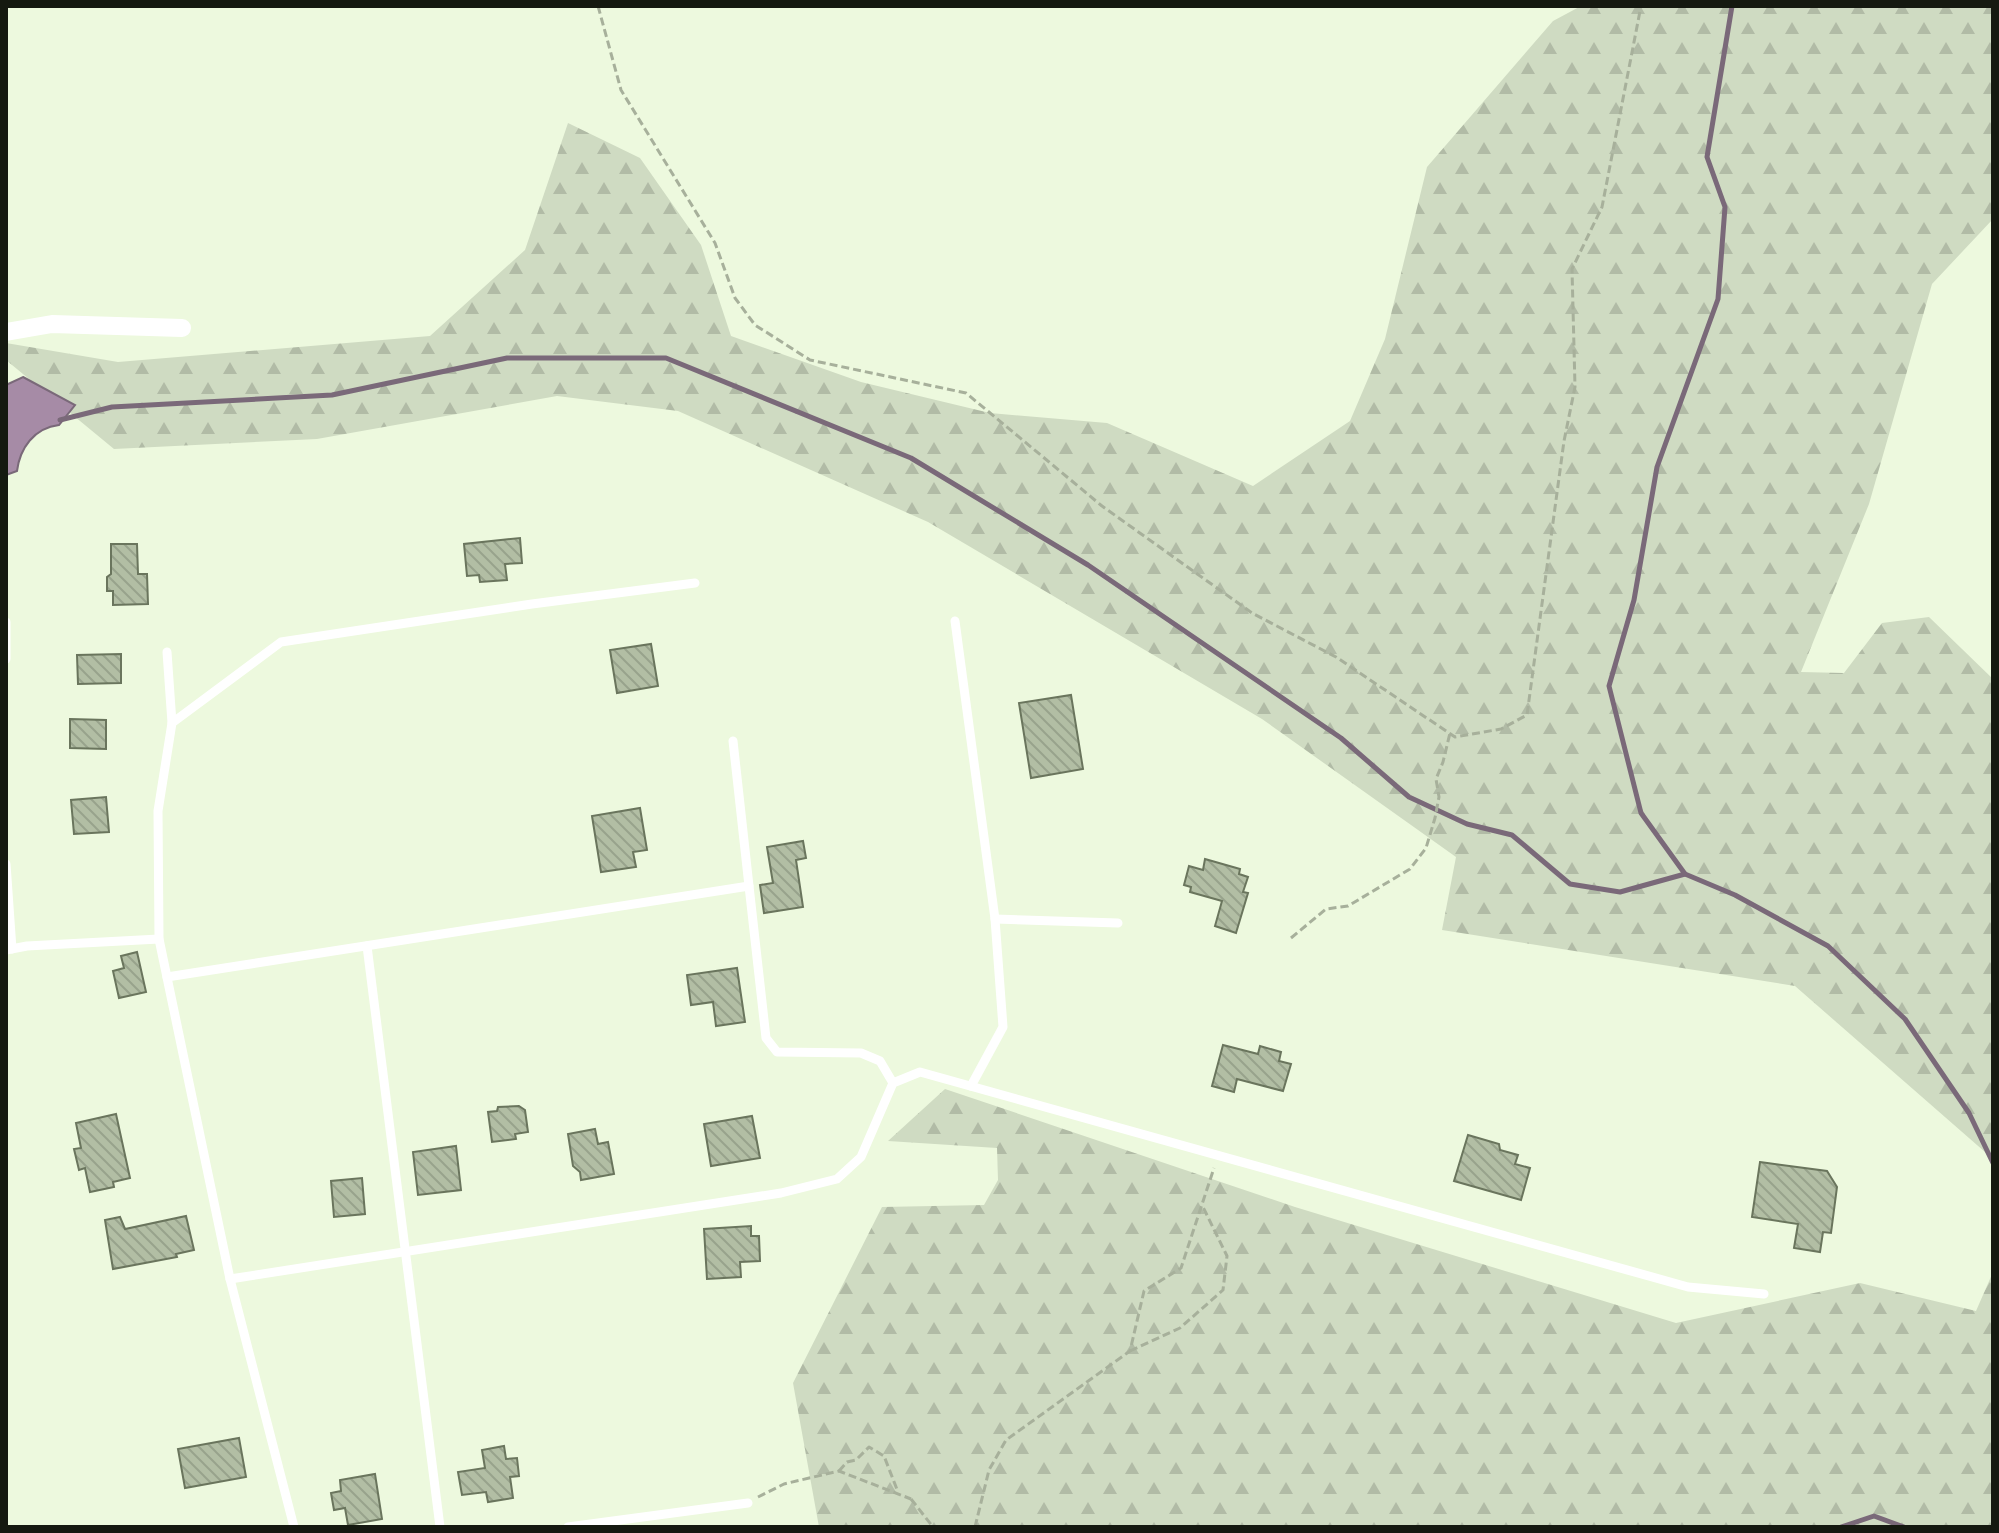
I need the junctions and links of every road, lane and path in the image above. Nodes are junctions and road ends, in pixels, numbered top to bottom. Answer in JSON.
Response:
{"nodes":[{"id":1,"x":598,"y":6,"type":"edge"},
{"id":2,"x":1641,"y":6,"type":"edge"},
{"id":3,"x":182,"y":328,"type":"dead end"},
{"id":4,"x":6,"y":332,"type":"edge"},
{"id":5,"x":695,"y":583,"type":"dead end"},
{"id":6,"x":955,"y":621,"type":"dead end"},
{"id":7,"x":6,"y":622,"type":"edge"},
{"id":8,"x":167,"y":652,"type":"dead end"},
{"id":9,"x":6,"y":659,"type":"edge"},
{"id":10,"x":172,"y":723,"type":"junction"},
{"id":11,"x":1450,"y":733,"type":"junction"},
{"id":12,"x":733,"y":741,"type":"dead end"},
{"id":13,"x":6,"y":864,"type":"edge"},
{"id":14,"x":749,"y":886,"type":"junction"},
{"id":15,"x":995,"y":919,"type":"junction"},
{"id":16,"x":1118,"y":923,"type":"dead end"},
{"id":17,"x":1291,"y":938,"type":"dead end"},
{"id":18,"x":159,"y":939,"type":"junction"},
{"id":19,"x":367,"y":946,"type":"junction"},
{"id":20,"x":9,"y":949,"type":"edge"},
{"id":21,"x":167,"y":977,"type":"junction"},
{"id":22,"x":893,"y":1083,"type":"junction"},
{"id":23,"x":971,"y":1086,"type":"junction"},
{"id":24,"x":1213,"y":1171,"type":"dead end"},
{"id":25,"x":1202,"y":1206,"type":"junction"},
{"id":26,"x":405,"y":1252,"type":"junction"},
{"id":27,"x":230,"y":1279,"type":"junction"},
{"id":28,"x":1764,"y":1294,"type":"dead end"},
{"id":29,"x":1130,"y":1351,"type":"junction"},
{"id":30,"x":839,"y":1471,"type":"junction"},
{"id":31,"x":911,"y":1499,"type":"junction"},
{"id":32,"x":748,"y":1503,"type":"joint"},
{"id":33,"x":294,"y":1527,"type":"edge"},
{"id":34,"x":440,"y":1527,"type":"edge"},
{"id":35,"x":568,"y":1527,"type":"edge"},
{"id":36,"x":933,"y":1527,"type":"edge"},
{"id":37,"x":975,"y":1527,"type":"edge"}],
"edges":[{"from":1,"to":11,"type":"path"},
{"from":2,"to":11,"type":"path"},
{"from":3,"to":4,"type":"street"},
{"from":5,"to":10,"type":"lane"},
{"from":6,"to":15,"type":"lane"},
{"from":7,"to":9,"type":"lane"},
{"from":8,"to":10,"type":"lane"},
{"from":10,"to":18,"type":"lane"},
{"from":11,"to":17,"type":"path"},
{"from":12,"to":14,"type":"lane"},
{"from":13,"to":20,"type":"lane"},
{"from":14,"to":19,"type":"lane"},
{"from":14,"to":22,"type":"lane"},
{"from":15,"to":16,"type":"lane"},
{"from":15,"to":23,"type":"lane"},
{"from":18,"to":20,"type":"lane"},
{"from":18,"to":21,"type":"lane"},
{"from":19,"to":21,"type":"lane"},
{"from":19,"to":26,"type":"lane"},
{"from":21,"to":27,"type":"lane"},
{"from":22,"to":23,"type":"lane"},
{"from":22,"to":26,"type":"lane"},
{"from":23,"to":28,"type":"lane"},
{"from":24,"to":25,"type":"path"},
{"from":25,"to":29,"type":"path"},
{"from":25,"to":29,"type":"path"},
{"from":26,"to":27,"type":"lane"},
{"from":26,"to":34,"type":"lane"},
{"from":27,"to":33,"type":"lane"},
{"from":29,"to":37,"type":"path"},
{"from":30,"to":31,"type":"path"},
{"from":30,"to":31,"type":"path"},
{"from":30,"to":32,"type":"path"},
{"from":31,"to":36,"type":"path"},
{"from":32,"to":35,"type":"lane"}]}
